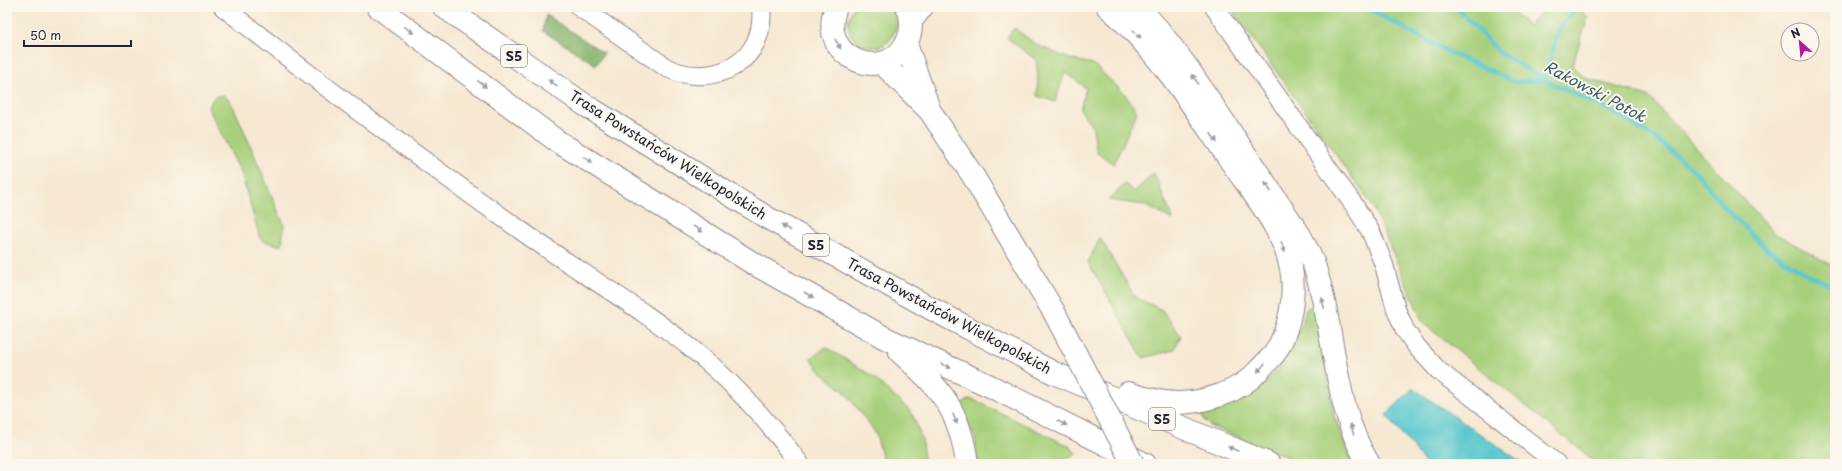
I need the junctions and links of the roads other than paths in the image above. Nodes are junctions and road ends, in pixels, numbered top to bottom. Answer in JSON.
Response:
{"nodes":[{"id":1,"x":223,"y":7,"type":"edge"},
{"id":2,"x":378,"y":7,"type":"edge"},
{"id":3,"x":444,"y":7,"type":"edge"},
{"id":4,"x":579,"y":7,"type":"edge"},
{"id":5,"x":761,"y":7,"type":"edge"},
{"id":6,"x":836,"y":7,"type":"edge"},
{"id":7,"x":1108,"y":7,"type":"edge"},
{"id":8,"x":1138,"y":7,"type":"edge"},
{"id":9,"x":1214,"y":7,"type":"edge"},
{"id":10,"x":913,"y":12,"type":"edge"},
{"id":11,"x":906,"y":44,"type":"junction"},
{"id":12,"x":882,"y":63,"type":"junction"},
{"id":13,"x":930,"y":111,"type":"junction"},
{"id":14,"x":885,"y":338,"type":"junction"},
{"id":15,"x":1054,"y":373,"type":"junction"},
{"id":16,"x":800,"y":464,"type":"edge"},
{"id":17,"x":967,"y":464,"type":"edge"},
{"id":18,"x":1133,"y":464,"type":"edge"},
{"id":19,"x":1144,"y":464,"type":"edge"},
{"id":20,"x":1269,"y":464,"type":"edge"},
{"id":21,"x":1369,"y":464,"type":"edge"},
{"id":22,"x":1557,"y":464,"type":"edge"}],
"edges":[{"from":1,"to":16,"type":"street"},
{"from":2,"to":14,"type":"main road","one_way":true},
{"from":15,"to":3,"type":"main road","name":"Trasa Powstańców Wielkopolskich","number":"S5","one_way":true},
{"from":4,"to":5,"type":"street"},
{"from":6,"to":12,"type":"main road","one_way":true},
{"from":7,"to":15,"type":"main road","one_way":true},
{"from":21,"to":8,"type":"main road","one_way":true},
{"from":9,"to":22,"type":"street"},
{"from":10,"to":11,"type":"main road"},
{"from":11,"to":12,"type":"main road"},
{"from":11,"to":13,"type":"main road"},
{"from":12,"to":13,"type":"main road"},
{"from":13,"to":18,"type":"main road","bridge":true},
{"from":14,"to":17,"type":"main road","one_way":true},
{"from":14,"to":19,"type":"main road","one_way":true},
{"from":20,"to":15,"type":"main road","name":"Trasa Powstańców Wielkopolskich","number":"S5","one_way":true}]}
